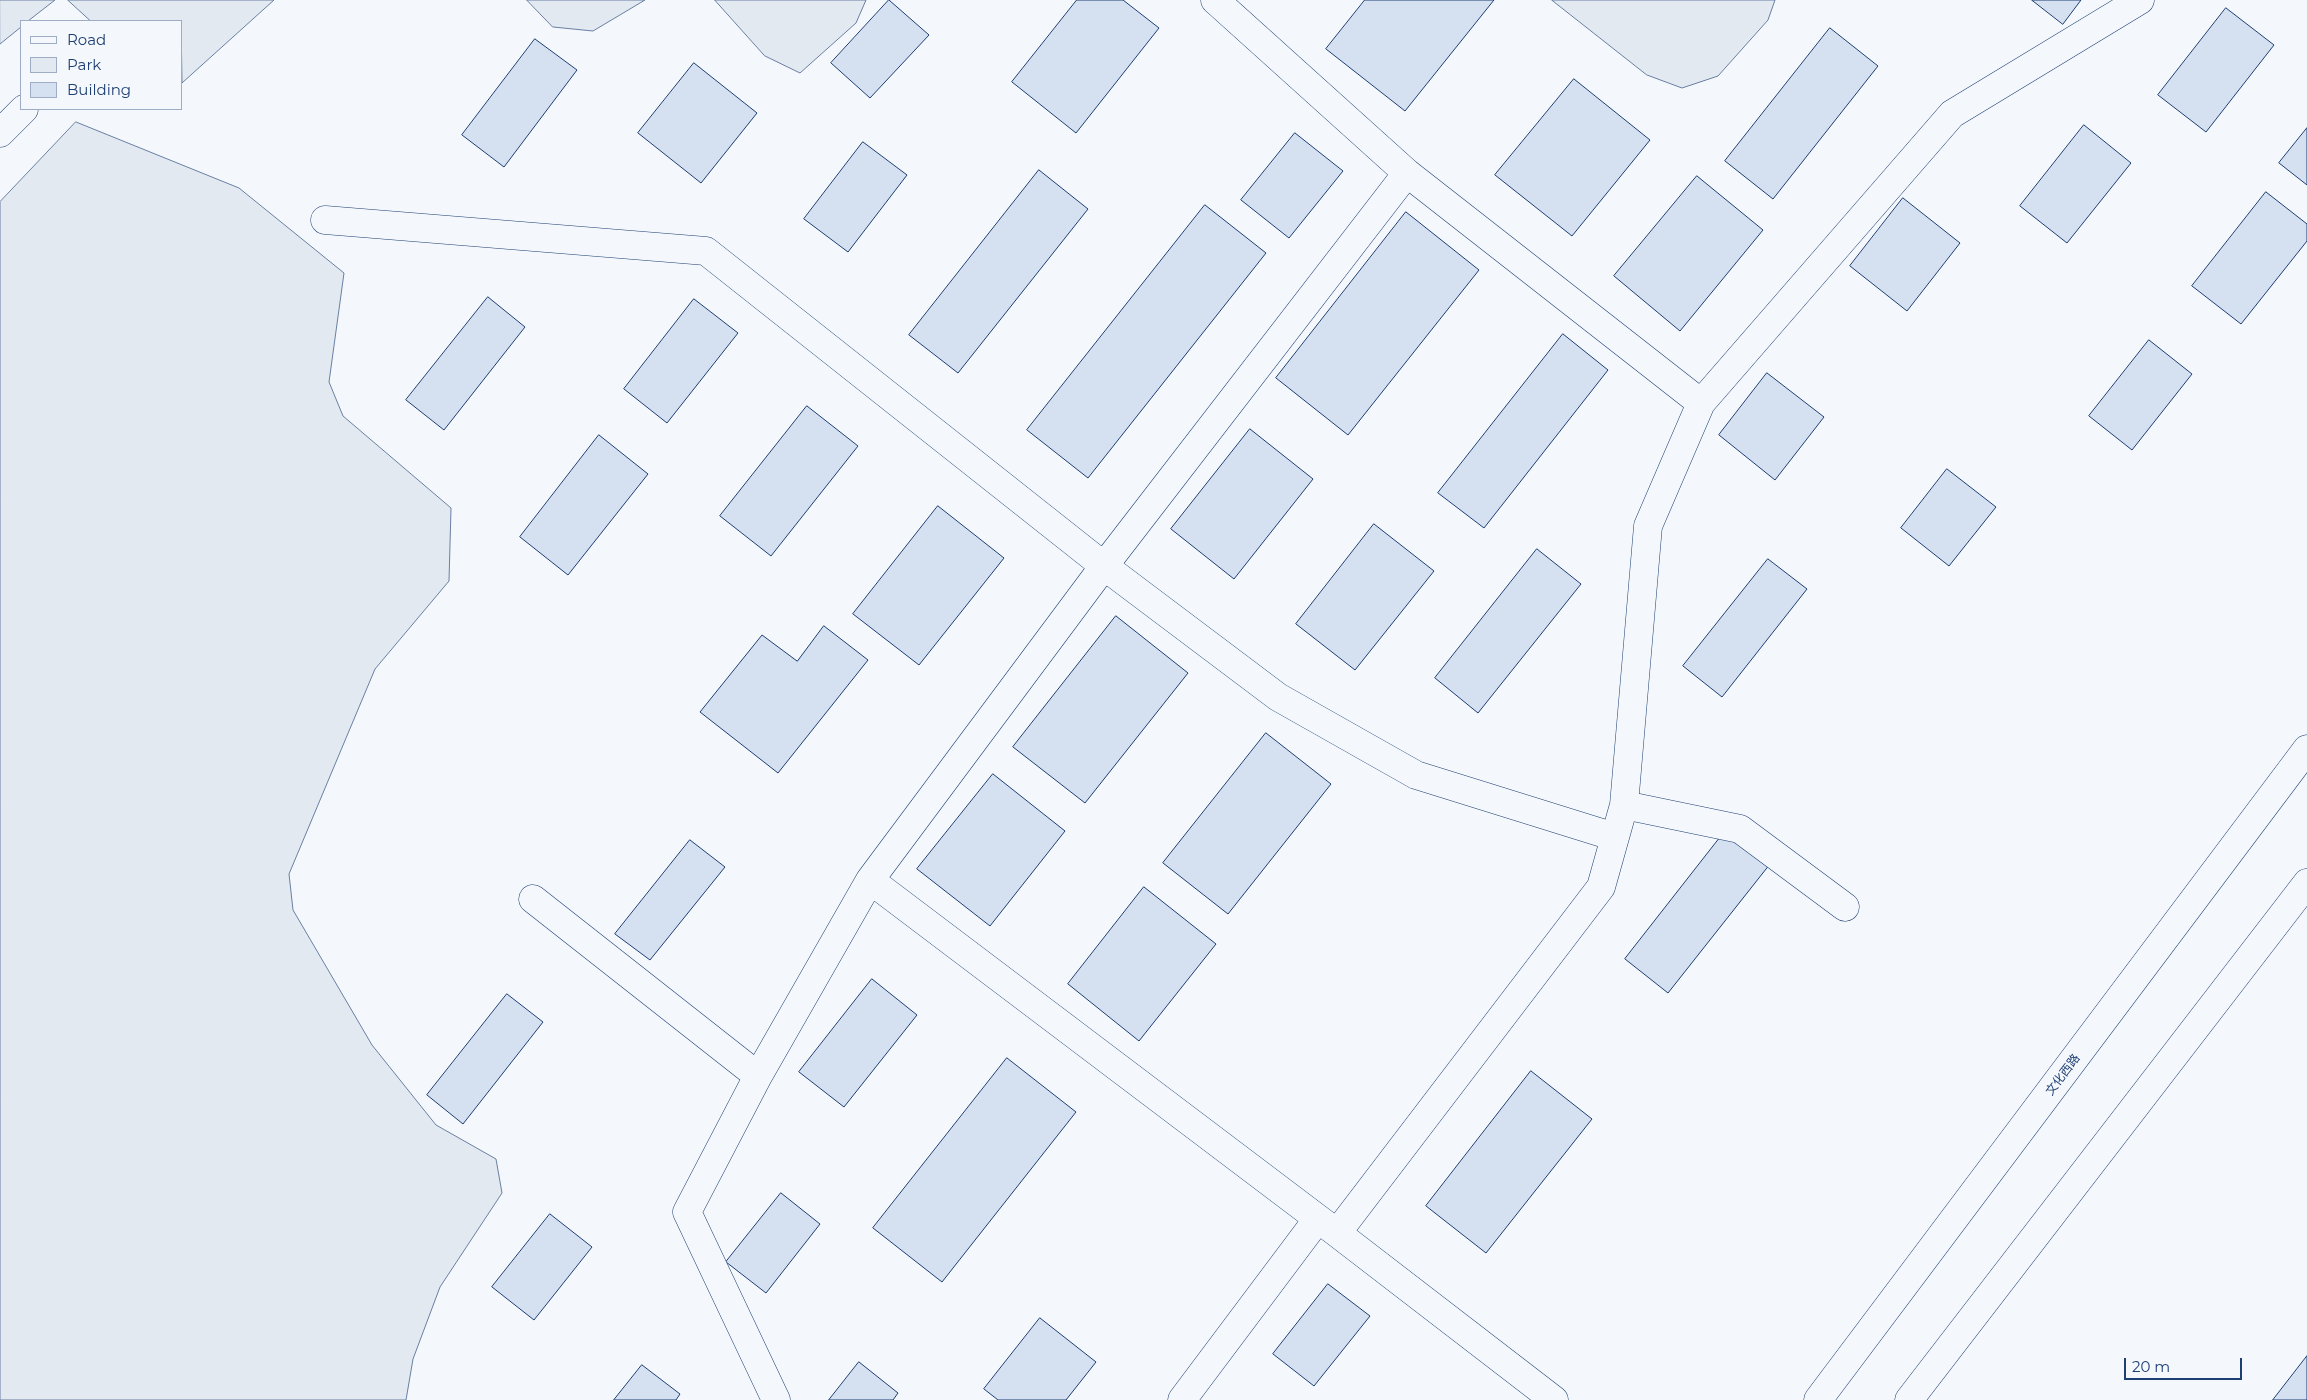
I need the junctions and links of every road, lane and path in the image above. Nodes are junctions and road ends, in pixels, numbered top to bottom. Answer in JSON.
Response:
{"nodes":[{"id":1,"x":1215,"y":0,"type":"edge"},
{"id":2,"x":2140,"y":0,"type":"edge"},
{"id":3,"x":23,"y":110,"type":"edge"},
{"id":4,"x":0,"y":133,"type":"edge"},
{"id":5,"x":1408,"y":173,"type":"junction"},
{"id":6,"x":325,"y":220,"type":"dead end"},
{"id":7,"x":1701,"y":403,"type":"junction"},
{"id":8,"x":1104,"y":566,"type":"junction"},
{"id":9,"x":2307,"y":749,"type":"edge"},
{"id":10,"x":1624,"y":805,"type":"junction"},
{"id":11,"x":1615,"y":837,"type":"junction"},
{"id":12,"x":870,"y":880,"type":"junction"},
{"id":13,"x":2307,"y":883,"type":"edge"},
{"id":14,"x":533,"y":899,"type":"dead end"},
{"id":15,"x":1845,"y":907,"type":"dead end"},
{"id":16,"x":758,"y":1076,"type":"junction"},
{"id":17,"x":1327,"y":1227,"type":"junction"},
{"id":18,"x":776,"y":1400,"type":"edge"},
{"id":19,"x":1182,"y":1400,"type":"edge"},
{"id":20,"x":1554,"y":1400,"type":"edge"},
{"id":21,"x":1818,"y":1400,"type":"edge"},
{"id":22,"x":1909,"y":1400,"type":"edge"}],
"edges":[{"from":1,"to":5,"type":"main road"},
{"from":2,"to":7,"type":"main road"},
{"from":3,"to":4,"type":"main road"},
{"from":5,"to":7,"type":"main road"},
{"from":5,"to":8,"type":"main road"},
{"from":6,"to":8,"type":"main road"},
{"from":7,"to":10,"type":"main road"},
{"from":8,"to":11,"type":"main road"},
{"from":8,"to":12,"type":"main road"},
{"from":9,"to":21,"type":"main road","name":"文化西路"},
{"from":10,"to":11,"type":"main road"},
{"from":10,"to":15,"type":"main road"},
{"from":11,"to":17,"type":"main road"},
{"from":12,"to":16,"type":"main road"},
{"from":12,"to":17,"type":"main road"},
{"from":13,"to":22,"type":"main road"},
{"from":14,"to":16,"type":"main road"},
{"from":16,"to":18,"type":"main road"},
{"from":17,"to":19,"type":"main road"},
{"from":17,"to":20,"type":"main road"}]}
